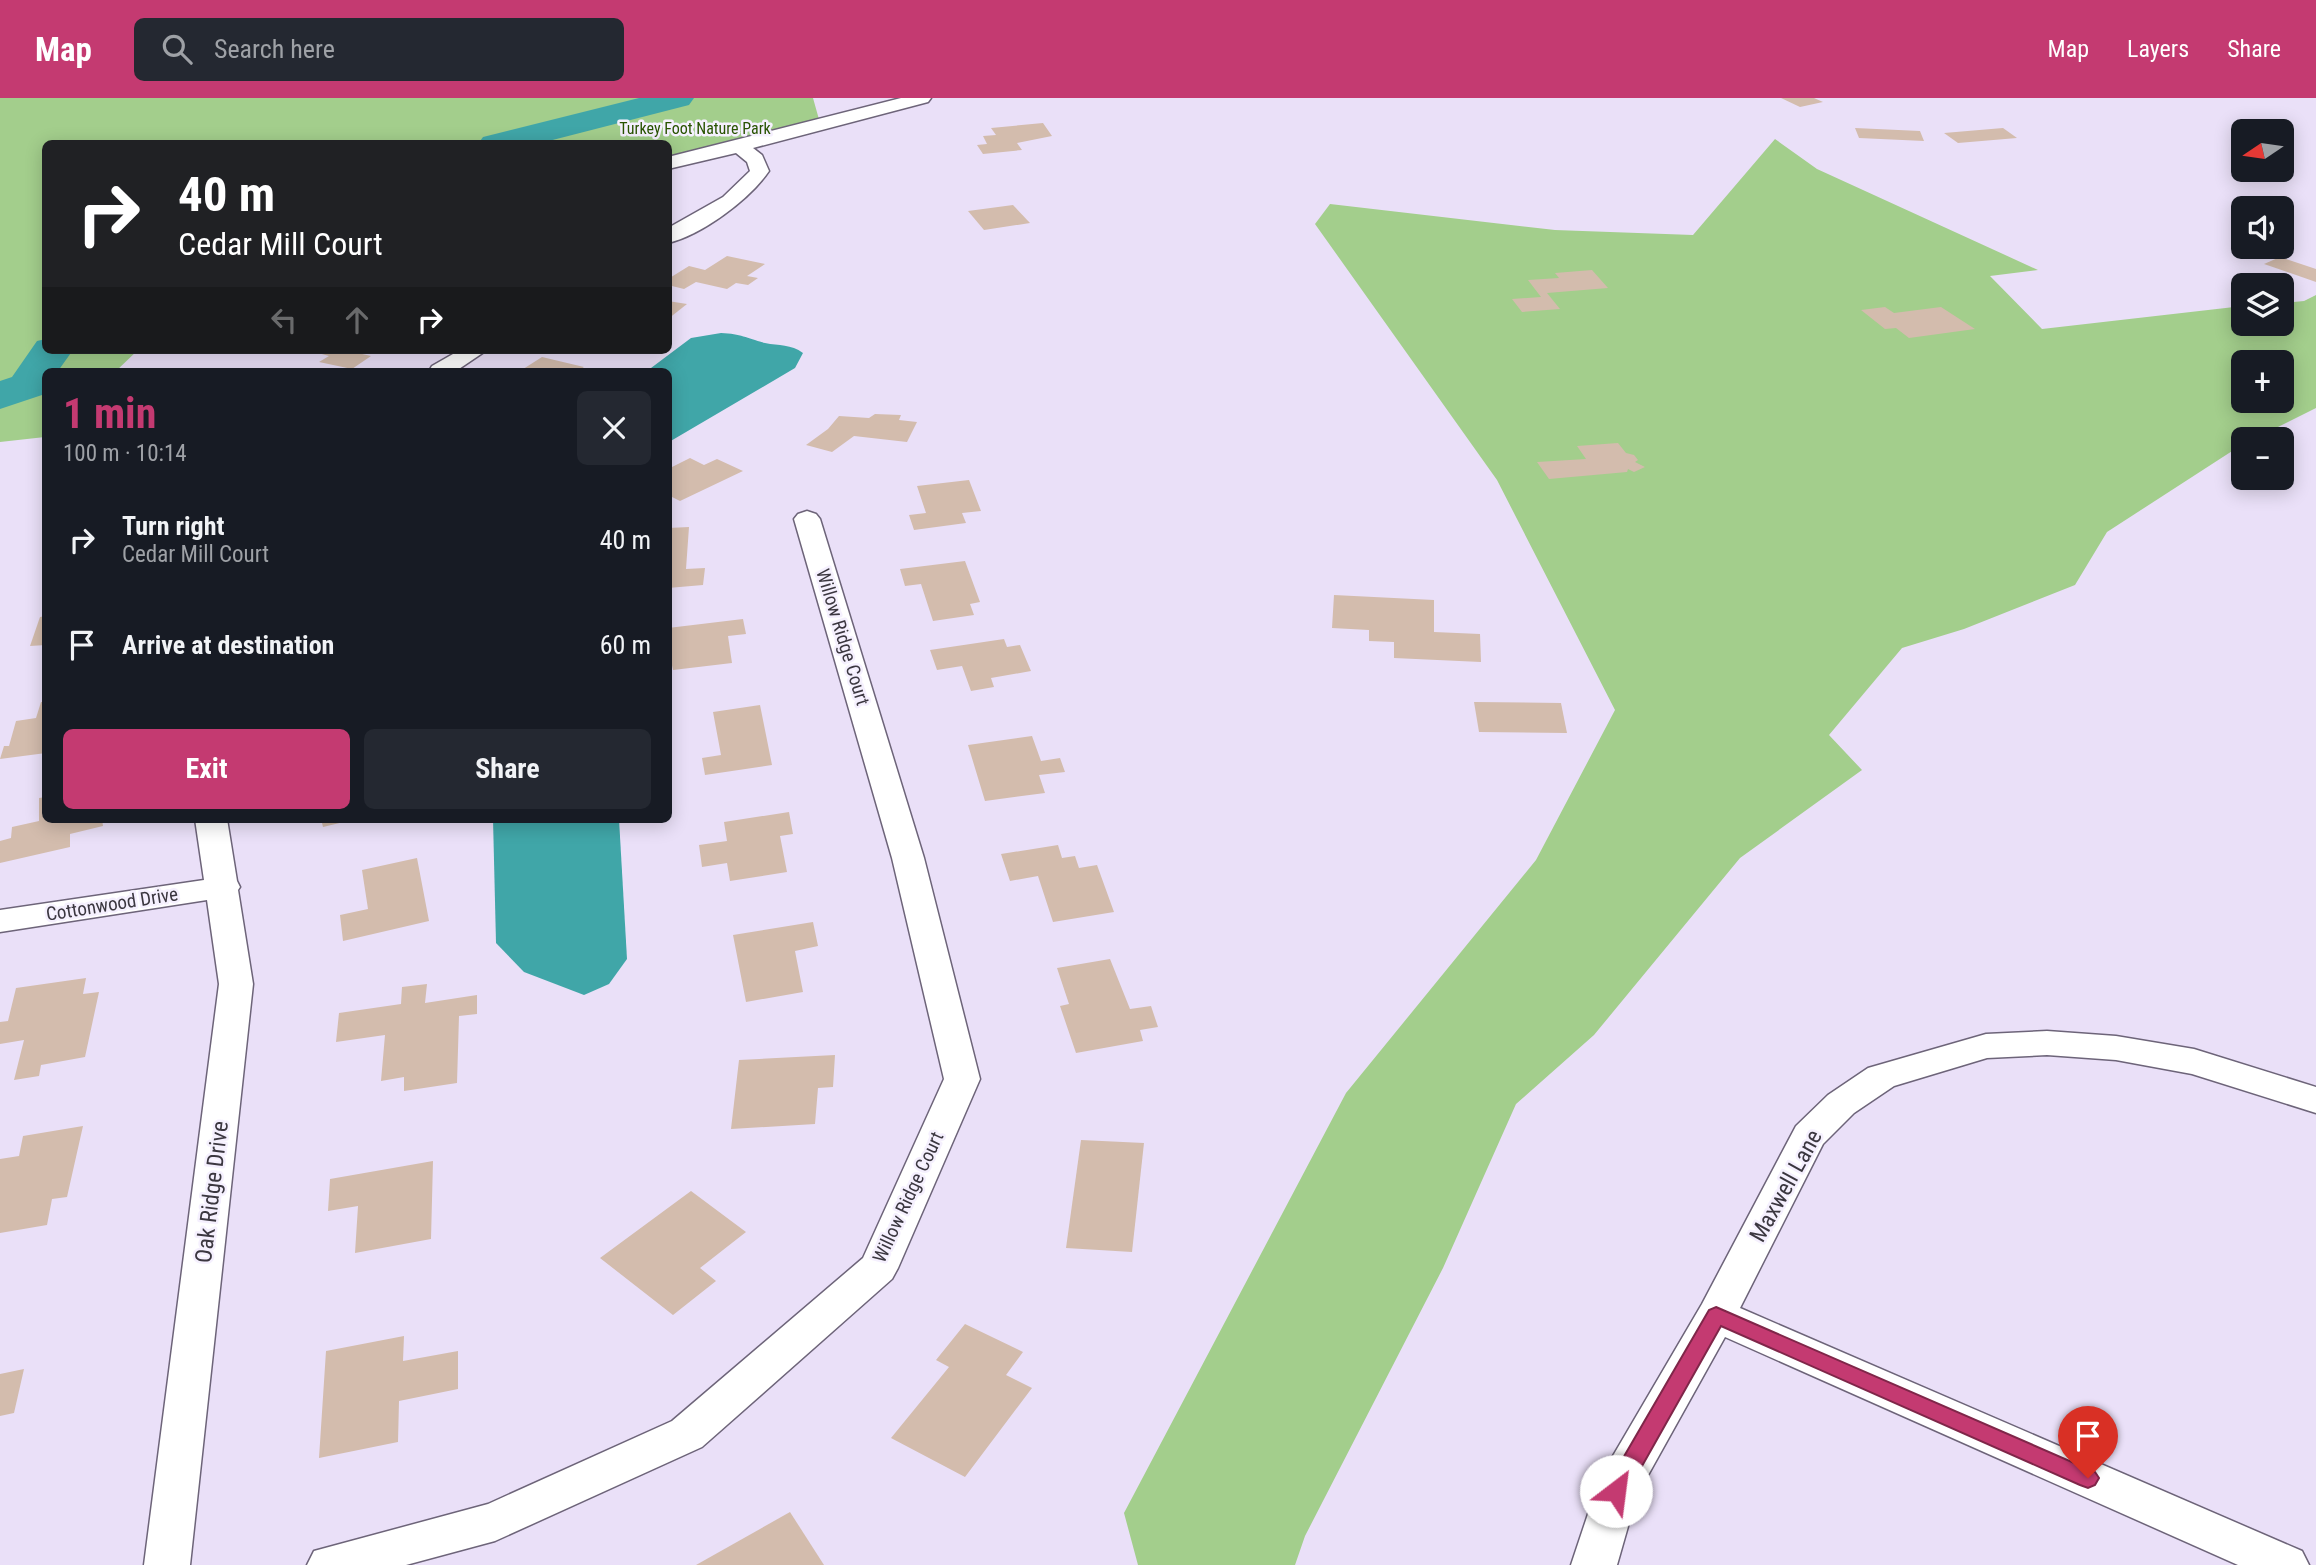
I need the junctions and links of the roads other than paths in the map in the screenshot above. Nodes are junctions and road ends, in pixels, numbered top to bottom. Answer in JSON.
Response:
{"nodes":[{"id":1,"x":922,"y":98,"type":"edge"},
{"id":2,"x":740,"y":147,"type":"junction"},
{"id":3,"x":672,"y":162,"type":"edge"},
{"id":4,"x":672,"y":235,"type":"edge"},
{"id":5,"x":469,"y":354,"type":"edge"},
{"id":6,"x":445,"y":368,"type":"edge"},
{"id":7,"x":807,"y":519,"type":"dead end"},
{"id":8,"x":212,"y":823,"type":"edge"},
{"id":9,"x":224,"y":887,"type":"junction"},
{"id":10,"x":0,"y":921,"type":"edge"},
{"id":11,"x":2316,"y":1100,"type":"edge"},
{"id":12,"x":1716,"y":1315,"type":"junction"},
{"id":13,"x":167,"y":1565,"type":"edge"},
{"id":14,"x":330,"y":1565,"type":"edge"},
{"id":15,"x":1594,"y":1565,"type":"edge"},
{"id":16,"x":2286,"y":1565,"type":"edge"}],
"edges":[{"from":1,"to":2,"type":"street"},
{"from":2,"to":3,"type":"street"},
{"from":2,"to":4,"type":"street"},
{"from":5,"to":6,"type":"street"},
{"from":7,"to":14,"type":"street","name":"Willow Ridge Court"},
{"from":8,"to":9,"type":"street","name":"Oak Ridge Drive"},
{"from":9,"to":10,"type":"street","name":"Cottonwood Drive"},
{"from":9,"to":13,"type":"street","name":"Oak Ridge Drive"},
{"from":11,"to":12,"type":"street","name":"Maxwell Lane"},
{"from":12,"to":15,"type":"street","name":"Maxwell Lane"},
{"from":12,"to":16,"type":"street"}]}
